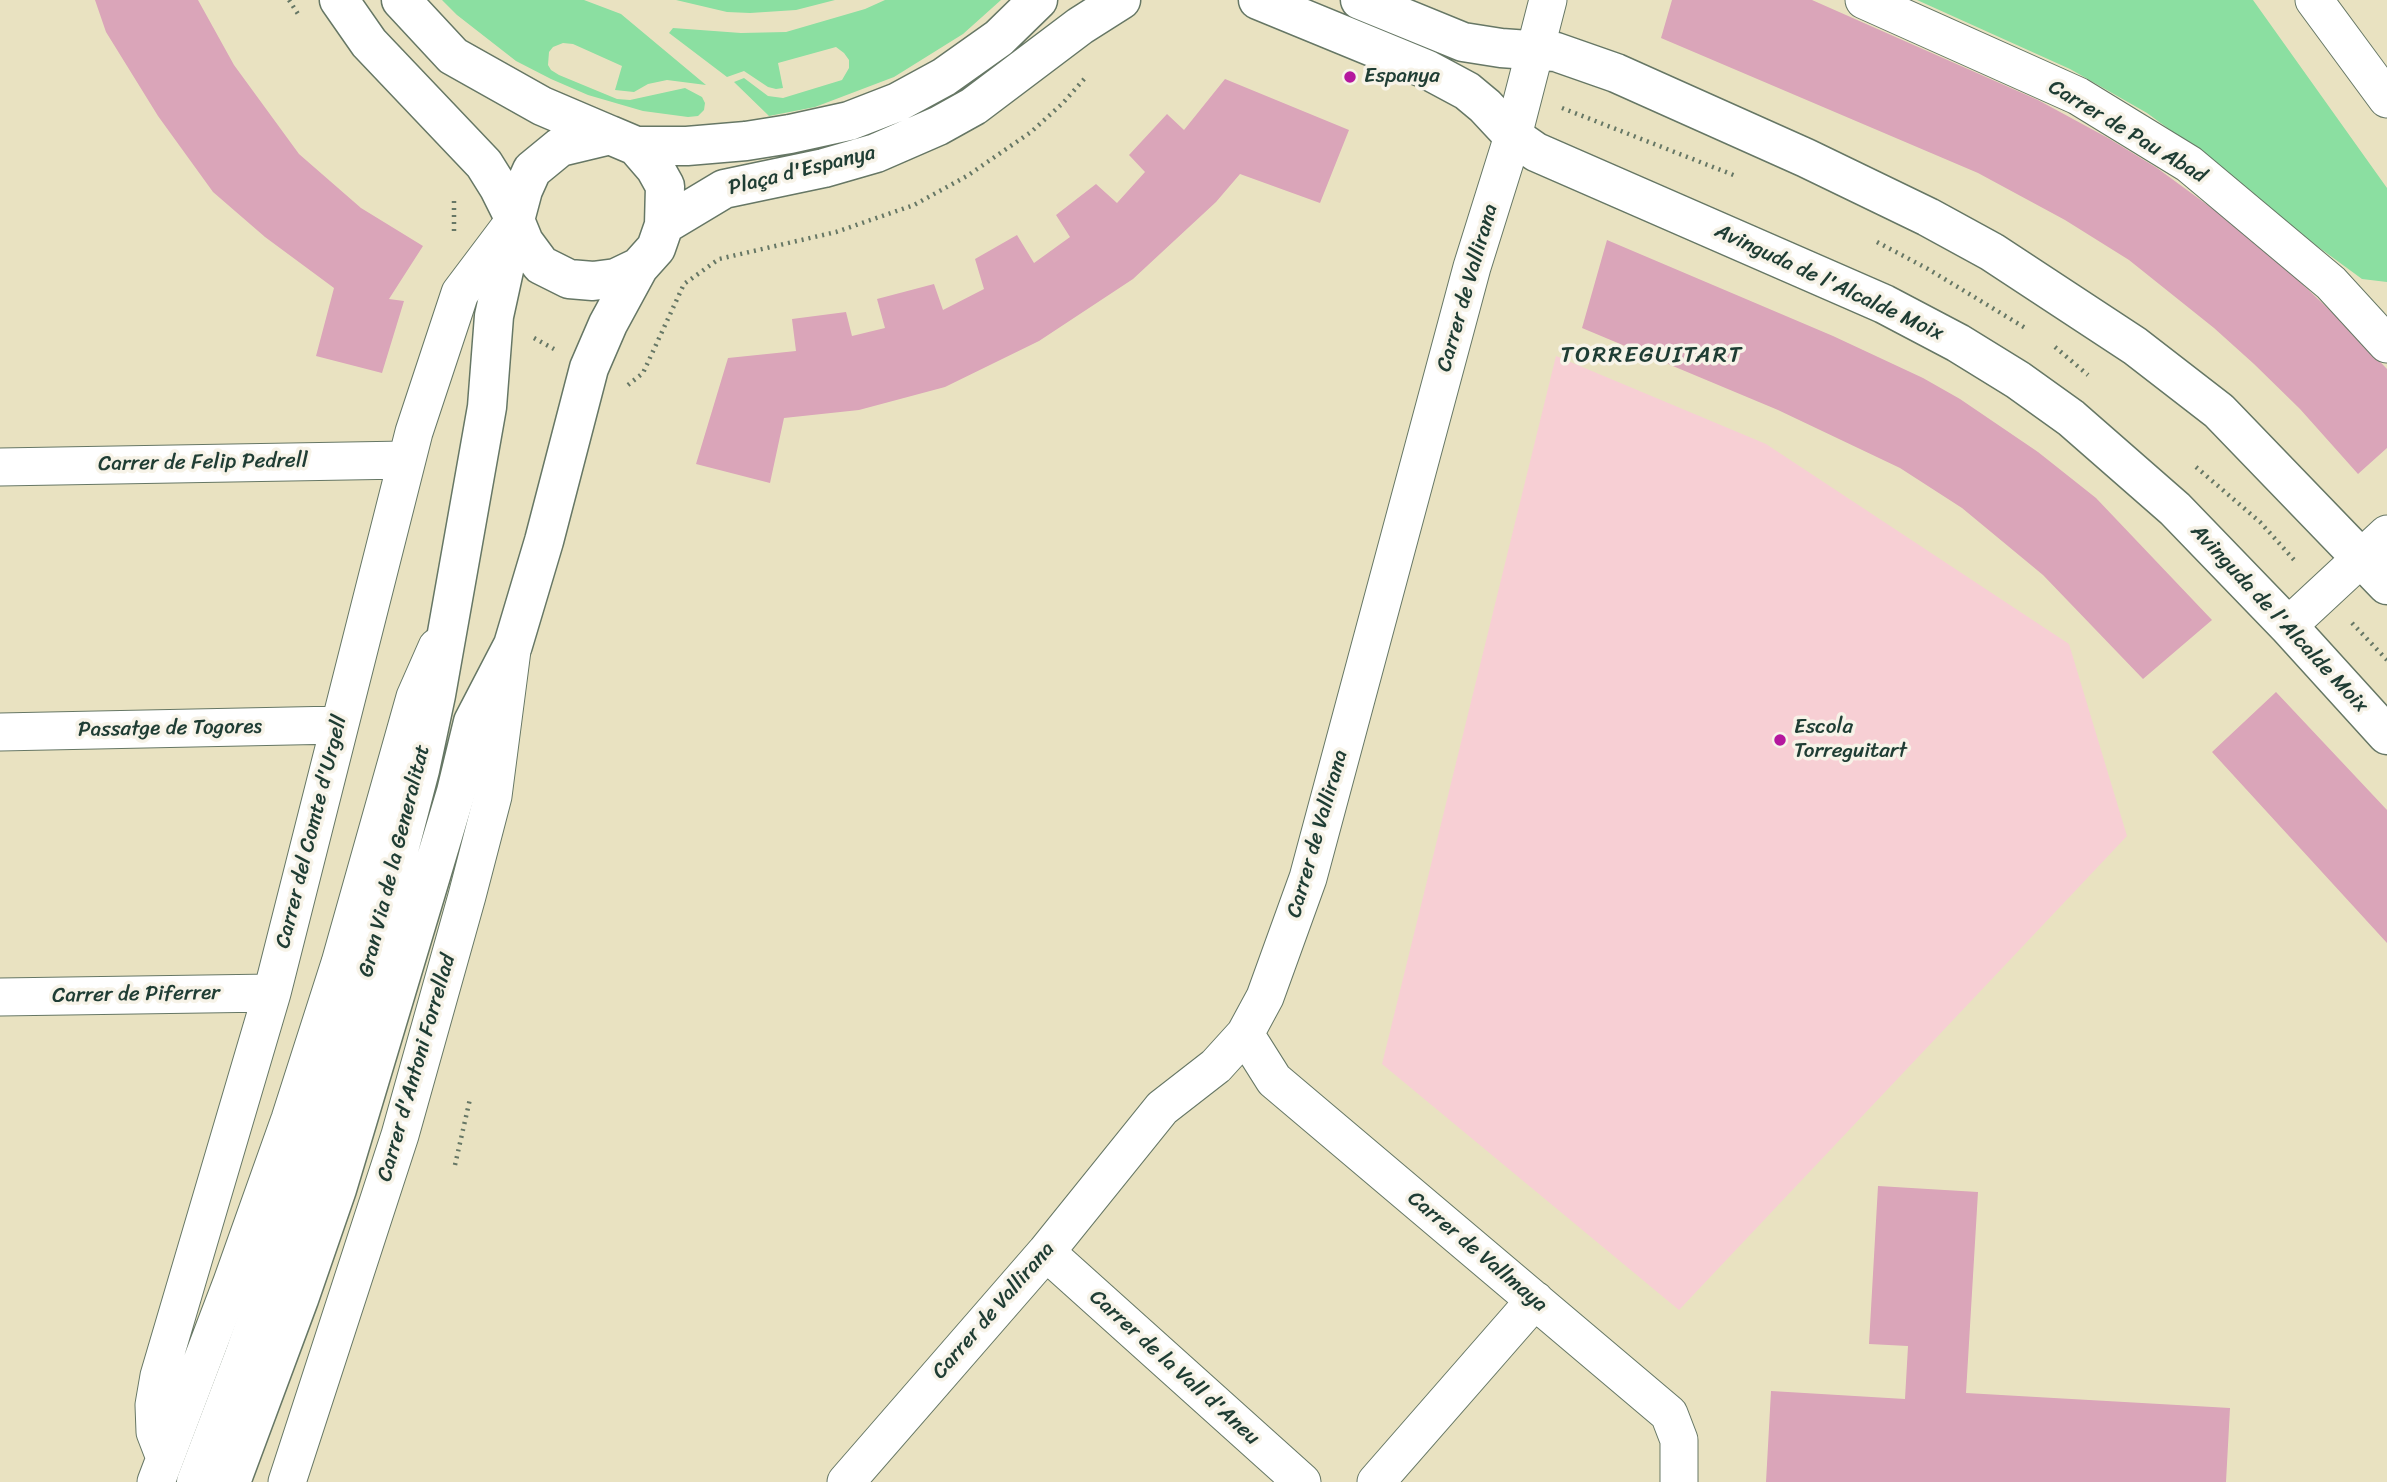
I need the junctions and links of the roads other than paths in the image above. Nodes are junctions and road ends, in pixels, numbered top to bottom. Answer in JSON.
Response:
{"nodes":[{"id":1,"x":339,"y":0,"type":"edge"},
{"id":2,"x":401,"y":0,"type":"edge"},
{"id":3,"x":1038,"y":0,"type":"edge"},
{"id":4,"x":1121,"y":0,"type":"edge"},
{"id":5,"x":1258,"y":0,"type":"edge"},
{"id":6,"x":1360,"y":0,"type":"edge"},
{"id":7,"x":1548,"y":0,"type":"edge"},
{"id":8,"x":1864,"y":0,"type":"edge"},
{"id":9,"x":2314,"y":0,"type":"edge"},
{"id":10,"x":1537,"y":50,"type":"junction"},
{"id":11,"x":2387,"y":99,"type":"edge"},
{"id":12,"x":1513,"y":136,"type":"junction"},
{"id":13,"x":623,"y":141,"type":"junction"},
{"id":14,"x":515,"y":220,"type":"junction"},
{"id":15,"x":664,"y":225,"type":"junction"},
{"id":16,"x":639,"y":267,"type":"junction"},
{"id":17,"x":2387,"y":344,"type":"edge"},
{"id":18,"x":406,"y":460,"type":"junction"},
{"id":19,"x":0,"y":467,"type":"edge"},
{"id":20,"x":2374,"y":545,"type":"edge"},
{"id":21,"x":2387,"y":585,"type":"edge"},
{"id":22,"x":447,"y":624,"type":"junction"},
{"id":23,"x":2288,"y":626,"type":"junction"},
{"id":24,"x":513,"y":645,"type":"junction"},
{"id":25,"x":339,"y":725,"type":"junction"},
{"id":26,"x":0,"y":732,"type":"edge"},
{"id":27,"x":2387,"y":735,"type":"edge"},
{"id":28,"x":272,"y":993,"type":"junction"},
{"id":29,"x":0,"y":997,"type":"edge"},
{"id":30,"x":1245,"y":1034,"type":"junction"},
{"id":31,"x":1046,"y":1252,"type":"junction"},
{"id":32,"x":1535,"y":1300,"type":"junction"},
{"id":33,"x":160,"y":1470,"type":"edge"},
{"id":34,"x":196,"y":1482,"type":"edge"},
{"id":35,"x":231,"y":1482,"type":"edge"},
{"id":36,"x":287,"y":1482,"type":"edge"},
{"id":37,"x":846,"y":1482,"type":"edge"},
{"id":38,"x":1302,"y":1482,"type":"edge"},
{"id":39,"x":1376,"y":1482,"type":"edge"},
{"id":40,"x":1679,"y":1482,"type":"edge"}],
"edges":[{"from":1,"to":14,"type":"main road"},
{"from":2,"to":13,"type":"main road"},
{"from":3,"to":13,"type":"main road"},
{"from":4,"to":15,"type":"main road","name":"Plaça d'Espanya"},
{"from":5,"to":12,"type":"main road","name":"Avinguda de l'Alcalde Moix"},
{"from":6,"to":10,"type":"main road"},
{"from":7,"to":10,"type":"street","name":"Carrer de Vallirana"},
{"from":8,"to":17,"type":"street","name":"Carrer de Pau Abad"},
{"from":9,"to":11,"type":"street"},
{"from":10,"to":12,"type":"street","name":"Carrer de Vallirana"},
{"from":10,"to":20,"type":"main road"},
{"from":12,"to":23,"type":"main road","name":"Avinguda de l'Alcalde Moix"},
{"from":12,"to":30,"type":"street","name":"Carrer de Vallirana"},
{"from":13,"to":14,"type":"main road"},
{"from":13,"to":15,"type":"main road"},
{"from":14,"to":16,"type":"main road"},
{"from":14,"to":18,"type":"street","name":"Carrer del Comte d'Urgell"},
{"from":14,"to":22,"type":"main road","name":"Gran Via de la Generalitat"},
{"from":15,"to":16,"type":"main road"},
{"from":16,"to":24,"type":"main road","name":"Gran Via de la Generalitat"},
{"from":18,"to":19,"type":"street","name":"Carrer de Felip Pedrell"},
{"from":18,"to":25,"type":"street","name":"Carrer del Comte d'Urgell"},
{"from":20,"to":21,"type":"main road"},
{"from":20,"to":23,"type":"street"},
{"from":22,"to":33,"type":"street","name":"Carrer del Comte d'Urgell"},
{"from":22,"to":34,"type":"main road","name":"Gran Via de la Generalitat"},
{"from":23,"to":27,"type":"main road","name":"Avinguda de l'Alcalde Moix"},
{"from":24,"to":35,"type":"main road","name":"Gran Via de la Generalitat"},
{"from":24,"to":36,"type":"street","name":"Carrer d'Antoni Forrellad"},
{"from":25,"to":26,"type":"street","name":"Passatge de Togores"},
{"from":25,"to":28,"type":"street","name":"Carrer del Comte d'Urgell"},
{"from":28,"to":29,"type":"street","name":"Carrer de Piferrer"},
{"from":28,"to":33,"type":"street","name":"Carrer del Comte d'Urgell"},
{"from":30,"to":31,"type":"street","name":"Carrer de Vallirana"},
{"from":30,"to":32,"type":"street","name":"Carrer de Vallmaya"},
{"from":31,"to":37,"type":"street","name":"Carrer de Vallirana"},
{"from":31,"to":38,"type":"street","name":"Carrer de la Vall d'Aneu"},
{"from":32,"to":39,"type":"street"},
{"from":32,"to":40,"type":"street","name":"Carrer de Vallmaya"}]}
